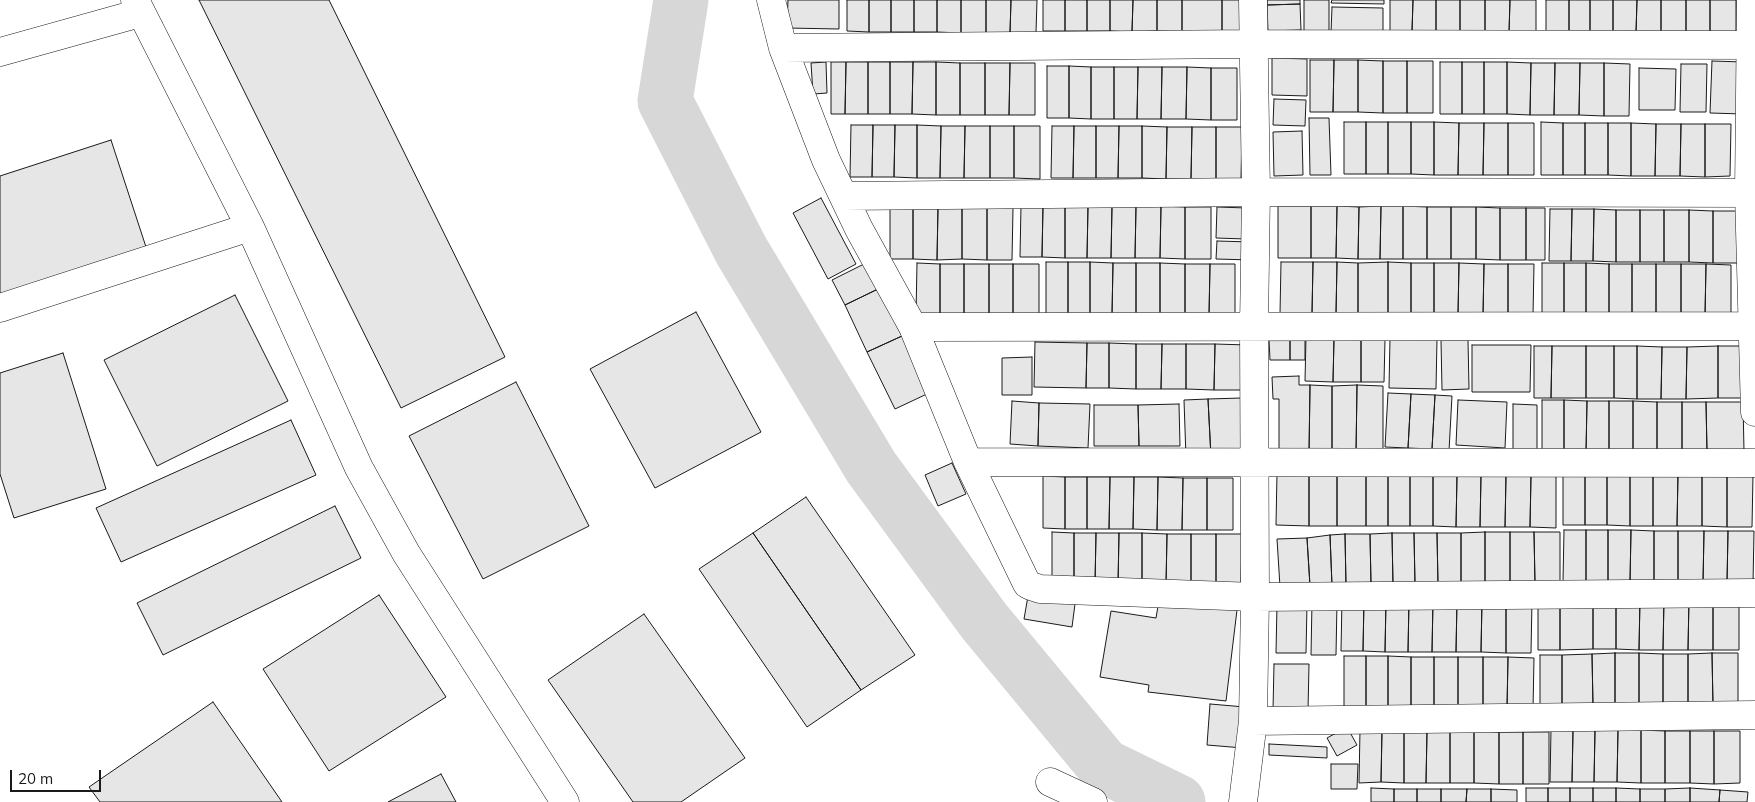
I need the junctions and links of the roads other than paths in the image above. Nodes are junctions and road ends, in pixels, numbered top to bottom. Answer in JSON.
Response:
{"nodes":[{"id":1,"x":771,"y":0,"type":"edge"},
{"id":2,"x":1253,"y":0,"type":"edge"},
{"id":3,"x":1751,"y":0,"type":"edge"},
{"id":4,"x":138,"y":7,"type":"edge"},
{"id":5,"x":1252,"y":44,"type":"junction"},
{"id":6,"x":1752,"y":45,"type":"edge"},
{"id":7,"x":783,"y":48,"type":"junction"},
{"id":8,"x":0,"y":52,"type":"edge"},
{"id":9,"x":1256,"y":192,"type":"junction"},
{"id":10,"x":1752,"y":193,"type":"edge"},
{"id":11,"x":844,"y":196,"type":"junction"},
{"id":12,"x":250,"y":227,"type":"junction"},
{"id":13,"x":0,"y":308,"type":"edge"},
{"id":14,"x":1254,"y":326,"type":"junction"},
{"id":15,"x":1754,"y":326,"type":"edge"},
{"id":16,"x":913,"y":327,"type":"junction"},
{"id":17,"x":1755,"y":412,"type":"edge"},
{"id":18,"x":968,"y":462,"type":"junction"},
{"id":19,"x":1255,"y":463,"type":"junction"},
{"id":20,"x":1755,"y":463,"type":"edge"},
{"id":21,"x":1755,"y":593,"type":"edge"},
{"id":22,"x":1255,"y":597,"type":"junction"},
{"id":23,"x":1755,"y":715,"type":"edge"},
{"id":24,"x":1253,"y":721,"type":"junction"},
{"id":25,"x":1050,"y":782,"type":"dead end"},
{"id":26,"x":1243,"y":801,"type":"edge"},
{"id":27,"x":565,"y":802,"type":"edge"},
{"id":28,"x":1093,"y":802,"type":"edge"}],
"edges":[{"from":1,"to":7,"type":"street"},
{"from":2,"to":5,"type":"street"},
{"from":3,"to":6,"type":"street"},
{"from":4,"to":8,"type":"street"},
{"from":4,"to":12,"type":"street"},
{"from":5,"to":6,"type":"street"},
{"from":5,"to":7,"type":"street"},
{"from":5,"to":9,"type":"street"},
{"from":6,"to":10,"type":"street"},
{"from":7,"to":11,"type":"street"},
{"from":9,"to":10,"type":"street"},
{"from":9,"to":11,"type":"street"},
{"from":9,"to":14,"type":"street"},
{"from":10,"to":15,"type":"street"},
{"from":11,"to":16,"type":"street"},
{"from":12,"to":13,"type":"street"},
{"from":12,"to":27,"type":"street"},
{"from":14,"to":15,"type":"street"},
{"from":14,"to":16,"type":"street"},
{"from":14,"to":19,"type":"street"},
{"from":15,"to":17,"type":"street"},
{"from":16,"to":18,"type":"street"},
{"from":18,"to":19,"type":"street"},
{"from":18,"to":22,"type":"street"},
{"from":19,"to":20,"type":"street"},
{"from":19,"to":22,"type":"street"},
{"from":21,"to":22,"type":"street"},
{"from":22,"to":24,"type":"street"},
{"from":23,"to":24,"type":"street"},
{"from":24,"to":26,"type":"street"},
{"from":25,"to":28,"type":"street"}]}
